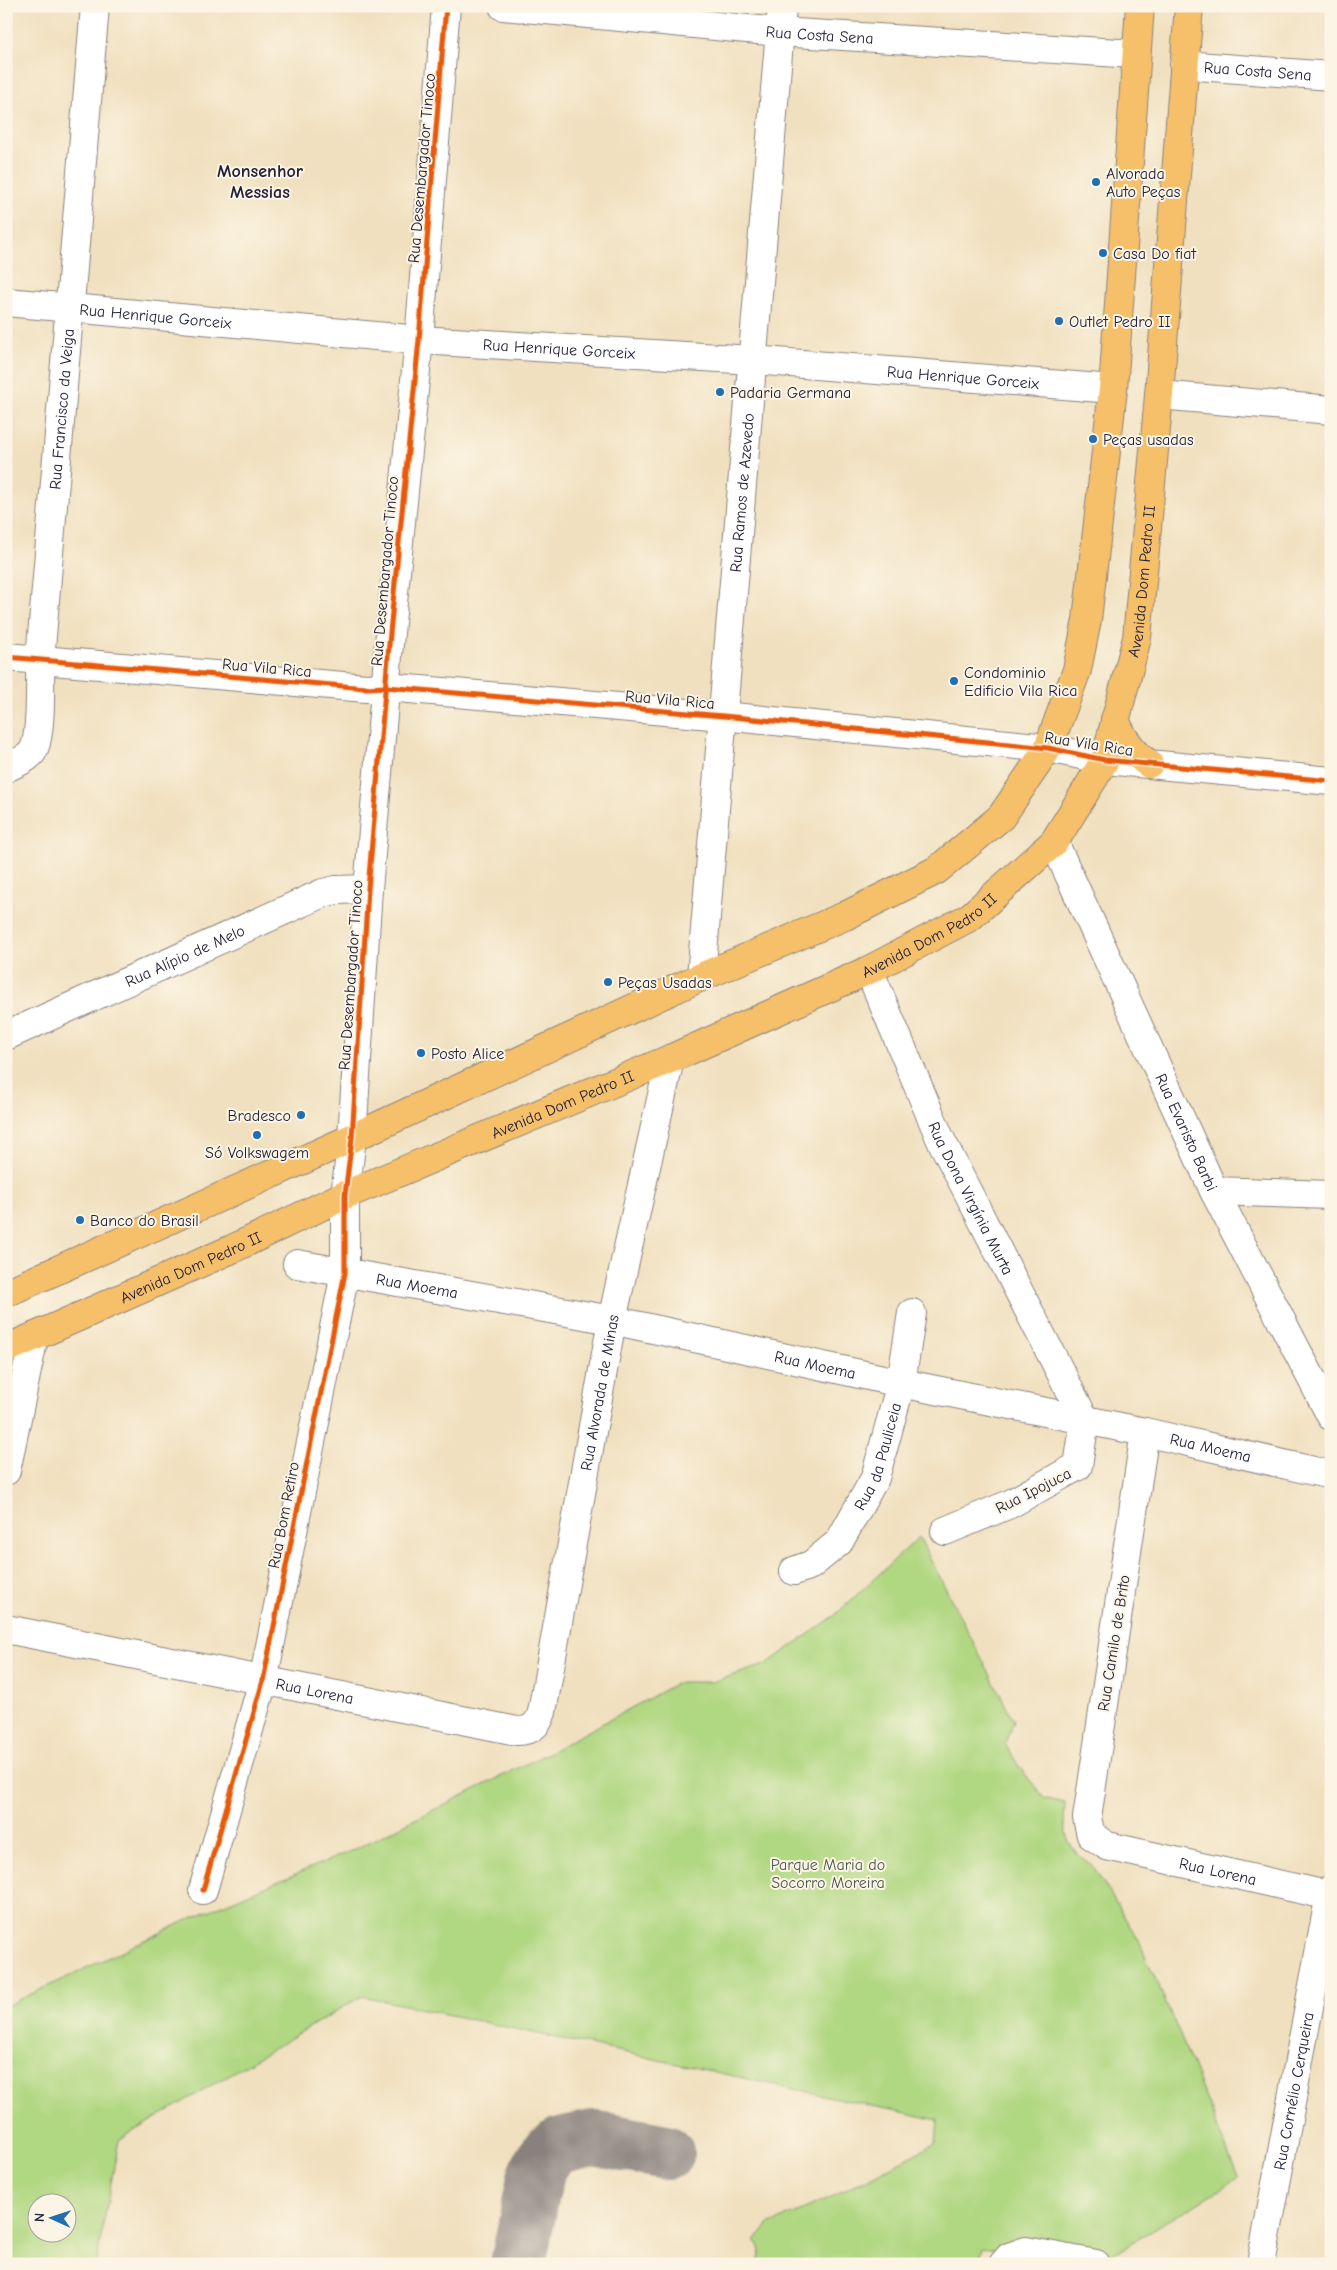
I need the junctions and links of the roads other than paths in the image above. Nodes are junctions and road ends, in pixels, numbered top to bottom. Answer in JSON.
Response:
{"nodes":[{"id":1,"x":94,"y":6,"type":"edge"},
{"id":2,"x":446,"y":6,"type":"edge"},
{"id":3,"x":503,"y":6,"type":"edge"},
{"id":4,"x":1140,"y":6,"type":"edge"},
{"id":5,"x":1189,"y":6,"type":"edge"},
{"id":6,"x":781,"y":19,"type":"edge"},
{"id":7,"x":1135,"y":54,"type":"junction"},
{"id":8,"x":1184,"y":65,"type":"junction"},
{"id":9,"x":1331,"y":76,"type":"edge"},
{"id":10,"x":6,"y":302,"type":"edge"},
{"id":11,"x":70,"y":308,"type":"junction"},
{"id":12,"x":419,"y":340,"type":"junction"},
{"id":13,"x":754,"y":360,"type":"junction"},
{"id":14,"x":1113,"y":389,"type":"junction"},
{"id":15,"x":1159,"y":395,"type":"junction"},
{"id":16,"x":1331,"y":410,"type":"edge"},
{"id":17,"x":6,"y":657,"type":"edge"},
{"id":18,"x":40,"y":660,"type":"junction"},
{"id":19,"x":386,"y":686,"type":"junction"},
{"id":20,"x":723,"y":716,"type":"junction"},
{"id":21,"x":1115,"y":719,"type":"junction"},
{"id":22,"x":1048,"y":748,"type":"junction"},
{"id":23,"x":1105,"y":760,"type":"junction"},
{"id":24,"x":1149,"y":764,"type":"junction"},
{"id":25,"x":6,"y":768,"type":"edge"},
{"id":26,"x":1331,"y":781,"type":"edge"},
{"id":27,"x":1054,"y":842,"type":"junction"},
{"id":28,"x":368,"y":889,"type":"junction"},
{"id":29,"x":870,"y":970,"type":"junction"},
{"id":30,"x":701,"y":977,"type":"junction"},
{"id":31,"x":6,"y":1036,"type":"edge"},
{"id":32,"x":670,"y":1058,"type":"junction"},
{"id":33,"x":352,"y":1138,"type":"junction"},
{"id":34,"x":1214,"y":1190,"type":"junction"},
{"id":35,"x":345,"y":1195,"type":"junction"},
{"id":36,"x":1331,"y":1195,"type":"edge"},
{"id":37,"x":297,"y":1264,"type":"dead end"},
{"id":38,"x":345,"y":1273,"type":"junction"},
{"id":39,"x":6,"y":1293,"type":"edge"},
{"id":40,"x":912,"y":1313,"type":"dead end"},
{"id":41,"x":612,"y":1320,"type":"junction"},
{"id":42,"x":34,"y":1337,"type":"junction"},
{"id":43,"x":6,"y":1349,"type":"edge"},
{"id":44,"x":901,"y":1383,"type":"junction"},
{"id":45,"x":1331,"y":1416,"type":"edge"},
{"id":46,"x":1085,"y":1420,"type":"junction"},
{"id":47,"x":1145,"y":1432,"type":"junction"},
{"id":48,"x":6,"y":1472,"type":"edge"},
{"id":49,"x":1331,"y":1475,"type":"edge"},
{"id":50,"x":945,"y":1531,"type":"dead end"},
{"id":51,"x":794,"y":1571,"type":"dead end"},
{"id":52,"x":6,"y":1629,"type":"edge"},
{"id":53,"x":263,"y":1681,"type":"junction"},
{"id":54,"x":535,"y":1726,"type":"joint"},
{"id":55,"x":1107,"y":1846,"type":"joint"},
{"id":56,"x":203,"y":1890,"type":"dead end"},
{"id":57,"x":1330,"y":1894,"type":"edge"},
{"id":58,"x":1006,"y":2260,"type":"edge"},
{"id":59,"x":1096,"y":2264,"type":"edge"},
{"id":60,"x":1261,"y":2264,"type":"edge"}],
"edges":[{"from":1,"to":11,"type":"street","name":"Rua Francisco da Veiga"},
{"from":2,"to":12,"type":"street","name":"Rua Desembargador Tinoco"},
{"from":3,"to":6,"type":"street","name":"Rua Costa Sena"},
{"from":4,"to":7,"type":"main road"},
{"from":5,"to":8,"type":"main road","name":"Avenida Dom Pedro II"},
{"from":6,"to":7,"type":"street","name":"Rua Costa Sena"},
{"from":6,"to":13,"type":"street","name":"Rua Ramos de Azevedo"},
{"from":7,"to":14,"type":"main road"},
{"from":8,"to":9,"type":"street","name":"Rua Costa Sena"},
{"from":8,"to":15,"type":"main road","name":"Avenida Dom Pedro II"},
{"from":10,"to":11,"type":"street","name":"Rua Henrique Gorceix"},
{"from":11,"to":12,"type":"street","name":"Rua Henrique Gorceix"},
{"from":11,"to":18,"type":"street","name":"Rua Francisco da Veiga"},
{"from":12,"to":13,"type":"street","name":"Rua Henrique Gorceix"},
{"from":12,"to":19,"type":"street","name":"Rua Desembargador Tinoco"},
{"from":13,"to":14,"type":"street","name":"Rua Henrique Gorceix"},
{"from":13,"to":20,"type":"street","name":"Rua Ramos de Azevedo"},
{"from":14,"to":22,"type":"main road"},
{"from":15,"to":16,"type":"street"},
{"from":15,"to":21,"type":"main road","name":"Avenida Dom Pedro II"},
{"from":17,"to":18,"type":"street","name":"Rua Vila Rica"},
{"from":18,"to":19,"type":"street","name":"Rua Vila Rica"},
{"from":18,"to":25,"type":"street","name":"Rua Francisco da Veiga"},
{"from":19,"to":20,"type":"street","name":"Rua Vila Rica"},
{"from":19,"to":28,"type":"street","name":"Rua Desembargador Tinoco"},
{"from":20,"to":22,"type":"street","name":"Rua Vila Rica"},
{"from":20,"to":30,"type":"street","name":"Rua Ramos de Azevedo"},
{"from":21,"to":23,"type":"main road","name":"Avenida Dom Pedro II"},
{"from":21,"to":24,"type":"main road"},
{"from":22,"to":23,"type":"street","name":"Rua Vila Rica"},
{"from":22,"to":30,"type":"main road"},
{"from":23,"to":24,"type":"street","name":"Rua Vila Rica"},
{"from":23,"to":27,"type":"main road","name":"Avenida Dom Pedro II"},
{"from":24,"to":26,"type":"street","name":"Rua Vila Rica"},
{"from":27,"to":29,"type":"main road","name":"Avenida Dom Pedro II"},
{"from":27,"to":34,"type":"street","name":"Rua Evaristo Barbi"},
{"from":28,"to":31,"type":"street","name":"Rua Alípio de Melo"},
{"from":28,"to":33,"type":"street","name":"Rua Desembargador Tinoco"},
{"from":29,"to":32,"type":"main road","name":"Avenida Dom Pedro II"},
{"from":29,"to":46,"type":"street","name":"Rua Dona Virgínia Murta"},
{"from":30,"to":33,"type":"main road"},
{"from":32,"to":35,"type":"main road","name":"Avenida Dom Pedro II"},
{"from":32,"to":41,"type":"street","name":"Rua Alvorada de Minas"},
{"from":33,"to":35,"type":"street","name":"Rua Bom Retiro"},
{"from":33,"to":39,"type":"main road"},
{"from":34,"to":36,"type":"street"},
{"from":34,"to":45,"type":"street","name":"Rua Evaristo Barbi"},
{"from":35,"to":38,"type":"street","name":"Rua Bom Retiro"},
{"from":35,"to":42,"type":"main road","name":"Avenida Dom Pedro II"},
{"from":37,"to":38,"type":"street","name":"Rua Moema"},
{"from":38,"to":41,"type":"street","name":"Rua Moema"},
{"from":38,"to":53,"type":"street","name":"Rua Bom Retiro"},
{"from":40,"to":44,"type":"street","name":"Rua da Pauliceia"},
{"from":41,"to":44,"type":"street","name":"Rua Moema"},
{"from":41,"to":54,"type":"street","name":"Rua Alvorada de Minas"},
{"from":42,"to":43,"type":"main road","name":"Avenida Dom Pedro II"},
{"from":42,"to":48,"type":"street"},
{"from":44,"to":46,"type":"street","name":"Rua Moema"},
{"from":44,"to":51,"type":"street","name":"Rua da Pauliceia"},
{"from":46,"to":47,"type":"street","name":"Rua Moema"},
{"from":46,"to":50,"type":"street","name":"Rua Ipojuca"},
{"from":47,"to":49,"type":"street","name":"Rua Moema"},
{"from":47,"to":55,"type":"street","name":"Rua Camilo de Brito"},
{"from":52,"to":53,"type":"street","name":"Rua Lorena"},
{"from":53,"to":54,"type":"street","name":"Rua Lorena"},
{"from":53,"to":56,"type":"street","name":"Rua Bom Retiro"},
{"from":55,"to":57,"type":"street","name":"Rua Lorena"},
{"from":57,"to":60,"type":"street","name":"Rua Cornélio Cerqueira"},
{"from":58,"to":59,"type":"street"}]}
